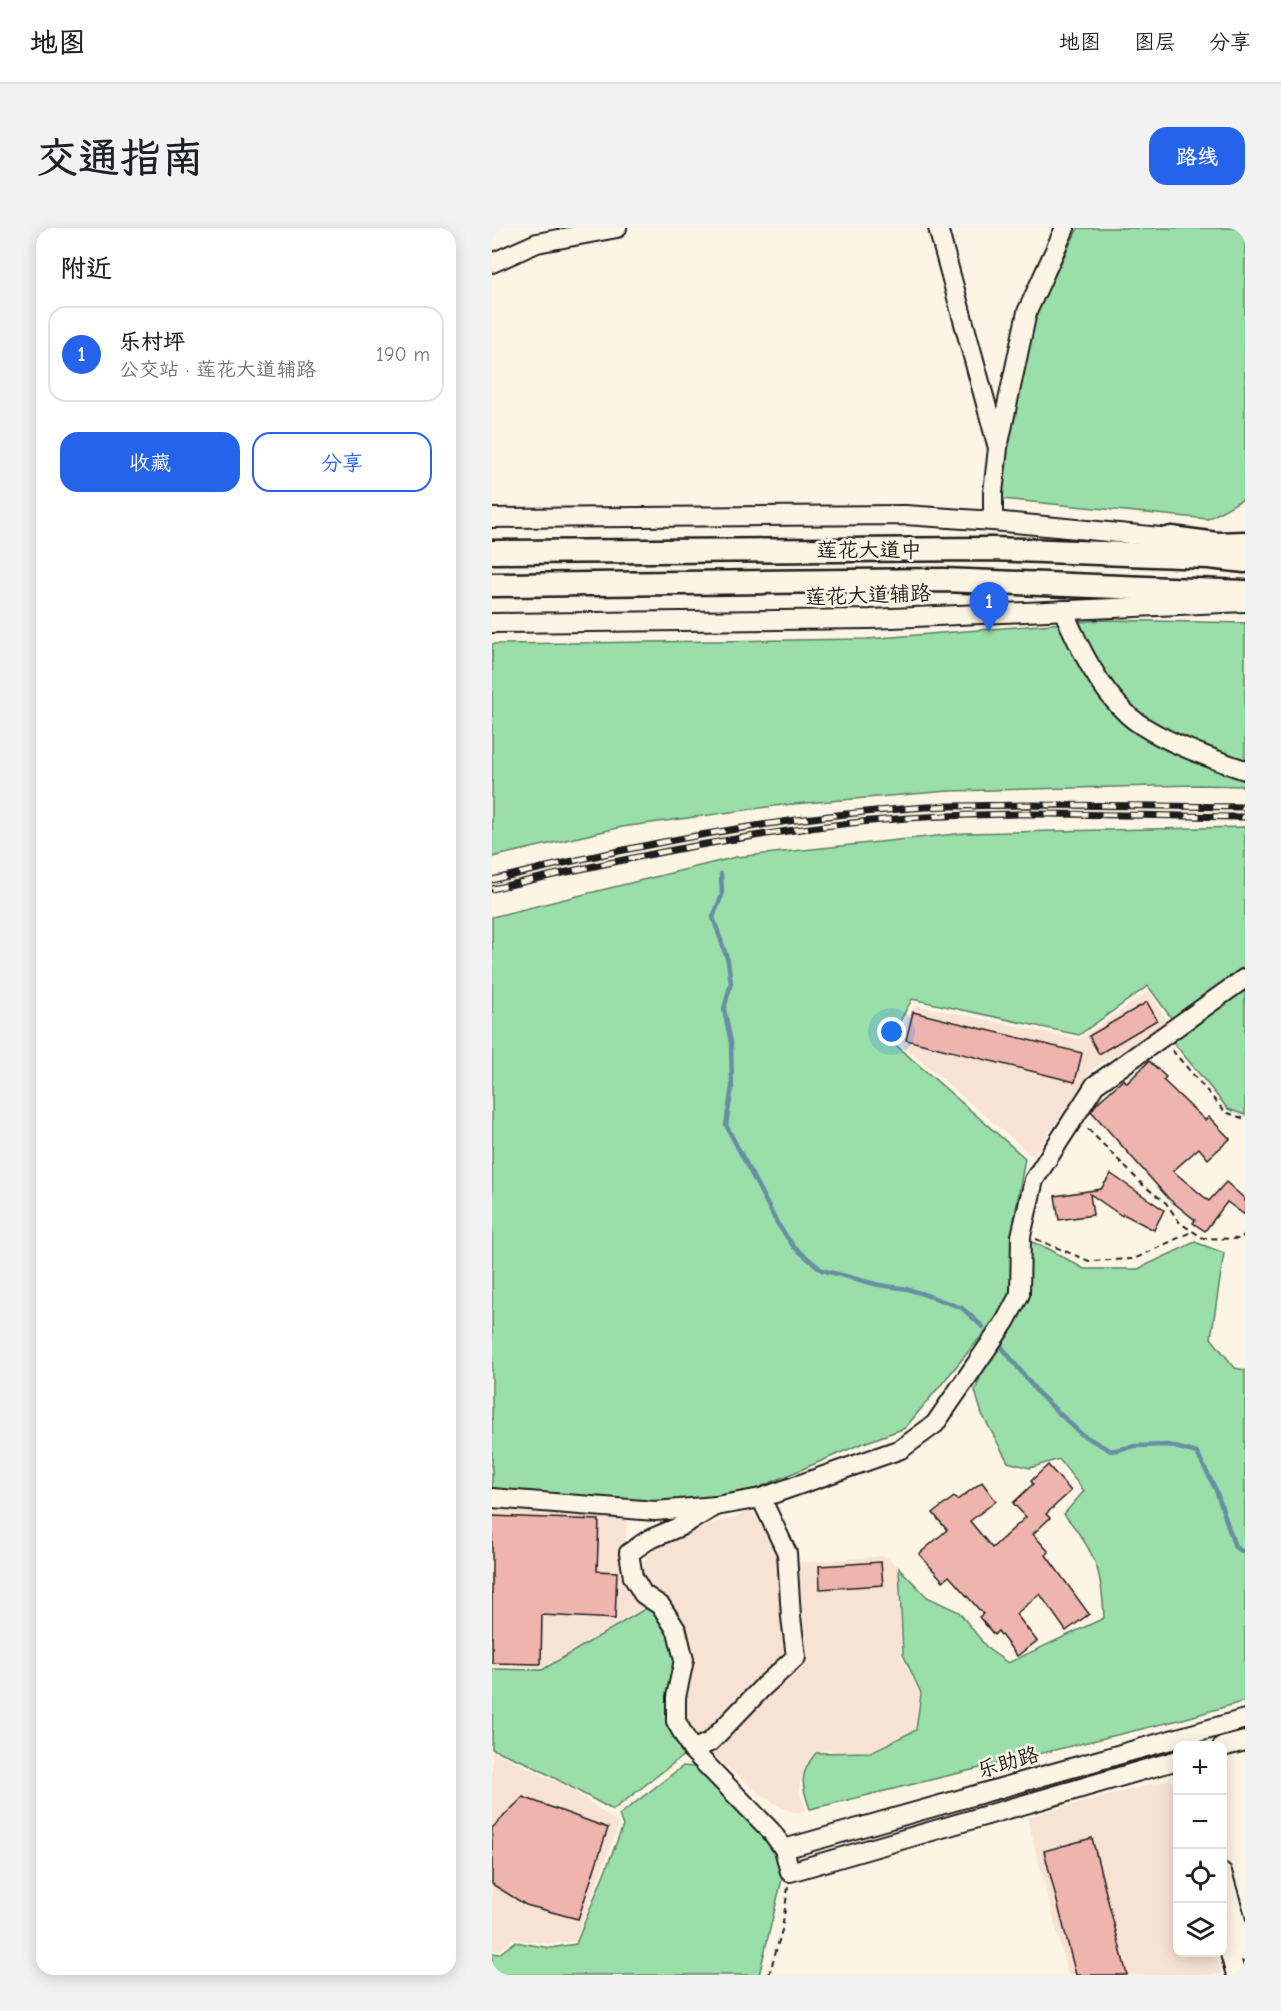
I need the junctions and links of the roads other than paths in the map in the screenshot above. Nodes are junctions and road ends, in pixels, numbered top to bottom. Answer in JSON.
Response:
{"nodes":[{"id":1,"x":617,"y":228,"type":"edge"},
{"id":2,"x":938,"y":228,"type":"edge"},
{"id":3,"x":1065,"y":228,"type":"edge"},
{"id":4,"x":492,"y":263,"type":"edge"},
{"id":5,"x":998,"y":448,"type":"junction"},
{"id":6,"x":492,"y":518,"type":"edge"},
{"id":7,"x":993,"y":521,"type":"junction"},
{"id":8,"x":1171,"y":538,"type":"junction"},
{"id":9,"x":1245,"y":543,"type":"edge"},
{"id":10,"x":492,"y":552,"type":"edge"},
{"id":11,"x":1209,"y":557,"type":"junction"},
{"id":12,"x":1245,"y":561,"type":"edge"},
{"id":13,"x":492,"y":585,"type":"edge"},
{"id":14,"x":1245,"y":592,"type":"edge"},
{"id":15,"x":1245,"y":602,"type":"edge"},
{"id":16,"x":1063,"y":610,"type":"junction"},
{"id":17,"x":492,"y":623,"type":"edge"},
{"id":18,"x":1245,"y":770,"type":"edge"},
{"id":19,"x":1245,"y":978,"type":"edge"},
{"id":20,"x":492,"y":1498,"type":"edge"},
{"id":21,"x":761,"y":1498,"type":"junction"},
{"id":22,"x":716,"y":1506,"type":"junction"},
{"id":23,"x":1245,"y":1719,"type":"edge"},
{"id":24,"x":1180,"y":1741,"type":"edge"},
{"id":25,"x":1245,"y":1741,"type":"edge"},
{"id":26,"x":1173,"y":1743,"type":"edge"},
{"id":27,"x":1227,"y":1746,"type":"edge"},
{"id":28,"x":692,"y":1750,"type":"junction"},
{"id":29,"x":1173,"y":1764,"type":"edge"},
{"id":30,"x":784,"y":1849,"type":"junction"},
{"id":31,"x":1227,"y":1889,"type":"edge"},
{"id":32,"x":1227,"y":1944,"type":"edge"},
{"id":33,"x":1245,"y":1952,"type":"edge"},
{"id":34,"x":1236,"y":1975,"type":"edge"}],
"edges":[{"from":1,"to":4,"type":"street"},
{"from":2,"to":5,"type":"street"},
{"from":3,"to":5,"type":"street"},
{"from":5,"to":7,"type":"street"},
{"from":6,"to":7,"type":"street"},
{"from":7,"to":8,"type":"street"},
{"from":8,"to":9,"type":"main road"},
{"from":8,"to":11,"type":"main road"},
{"from":10,"to":11,"type":"main road","name":"莲花大道中"},
{"from":11,"to":12,"type":"main road","name":"莲花大道中"},
{"from":13,"to":14,"type":"main road","name":"莲花大道中"},
{"from":15,"to":16,"type":"street","name":"莲花大道辅路"},
{"from":16,"to":17,"type":"street","name":"莲花大道辅路"},
{"from":16,"to":18,"type":"street"},
{"from":19,"to":21,"type":"street"},
{"from":20,"to":22,"type":"street"},
{"from":21,"to":22,"type":"street"},
{"from":21,"to":28,"type":"street"},
{"from":22,"to":28,"type":"street"},
{"from":23,"to":24,"type":"street","name":"乐助路"},
{"from":25,"to":27,"type":"street"},
{"from":26,"to":30,"type":"street","name":"乐助路"},
{"from":28,"to":30,"type":"street"},
{"from":29,"to":30,"type":"street","name":"乐助路"},
{"from":31,"to":33,"type":"street"},
{"from":32,"to":34,"type":"street"}]}
